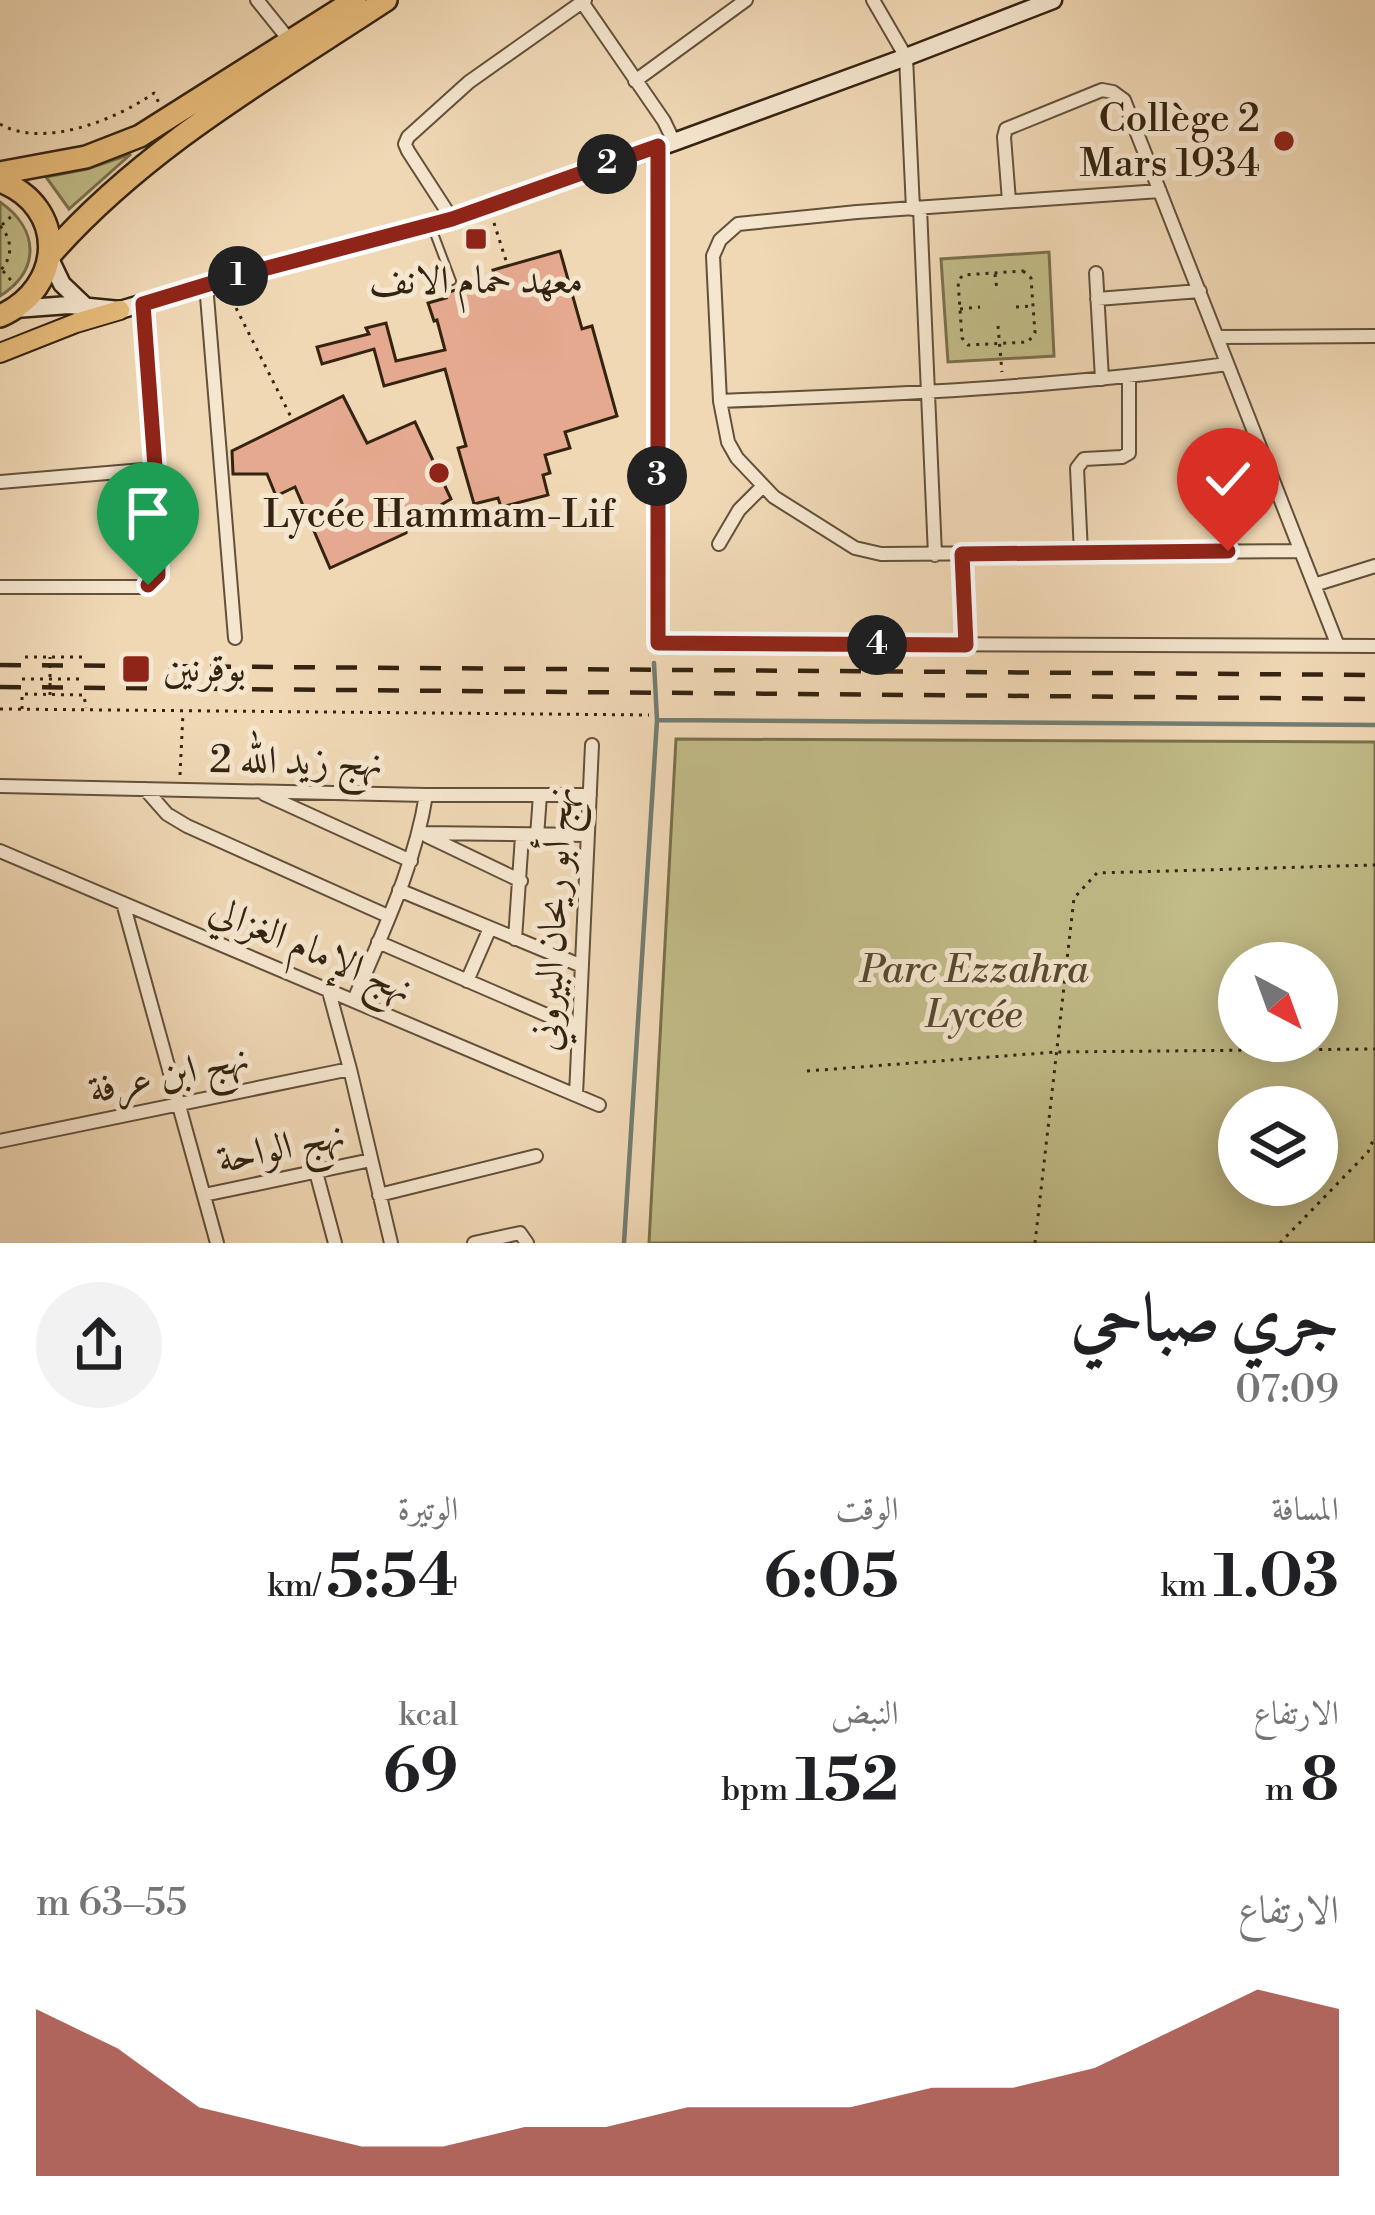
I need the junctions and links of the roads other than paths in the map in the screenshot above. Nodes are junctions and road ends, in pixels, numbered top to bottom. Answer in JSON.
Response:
{"nodes":[{"id":1,"x":257,"y":0,"type":"edge"},
{"id":2,"x":355,"y":0,"type":"edge"},
{"id":3,"x":386,"y":0,"type":"edge"},
{"id":4,"x":746,"y":0,"type":"edge"},
{"id":5,"x":873,"y":0,"type":"edge"},
{"id":6,"x":1053,"y":0,"type":"edge"},
{"id":7,"x":584,"y":1,"type":"edge"},
{"id":8,"x":290,"y":41,"type":"junction"},
{"id":9,"x":906,"y":57,"type":"junction"},
{"id":10,"x":634,"y":81,"type":"junction"},
{"id":11,"x":666,"y":144,"type":"junction"},
{"id":12,"x":0,"y":177,"type":"edge"},
{"id":13,"x":1160,"y":190,"type":"junction"},
{"id":14,"x":1010,"y":201,"type":"junction"},
{"id":15,"x":916,"y":208,"type":"junction"},
{"id":16,"x":452,"y":219,"type":"junction"},
{"id":17,"x":430,"y":224,"type":"junction"},
{"id":18,"x":50,"y":256,"type":"junction"},
{"id":19,"x":1096,"y":273,"type":"dead end"},
{"id":20,"x":452,"y":280,"type":"dead end"},
{"id":21,"x":214,"y":282,"type":"junction"},
{"id":22,"x":1200,"y":291,"type":"junction"},
{"id":23,"x":1097,"y":298,"type":"junction"},
{"id":24,"x":143,"y":304,"type":"junction"},
{"id":25,"x":85,"y":305,"type":"junction"},
{"id":26,"x":120,"y":310,"type":"junction"},
{"id":27,"x":4,"y":314,"type":"edge"},
{"id":28,"x":1375,"y":336,"type":"edge"},
{"id":29,"x":1217,"y":337,"type":"junction"},
{"id":30,"x":0,"y":353,"type":"edge"},
{"id":31,"x":1227,"y":364,"type":"junction"},
{"id":32,"x":1129,"y":377,"type":"junction"},
{"id":33,"x":1102,"y":379,"type":"junction"},
{"id":34,"x":929,"y":393,"type":"junction"},
{"id":35,"x":720,"y":401,"type":"junction"},
{"id":36,"x":155,"y":469,"type":"junction"},
{"id":37,"x":0,"y":482,"type":"edge"},
{"id":38,"x":763,"y":486,"type":"junction"},
{"id":39,"x":719,"y":544,"type":"dead end"},
{"id":40,"x":1301,"y":551,"type":"junction"},
{"id":41,"x":1081,"y":553,"type":"junction"},
{"id":42,"x":962,"y":554,"type":"junction"},
{"id":43,"x":935,"y":555,"type":"junction"},
{"id":44,"x":1375,"y":566,"type":"edge"},
{"id":45,"x":1315,"y":585,"type":"junction"},
{"id":46,"x":0,"y":587,"type":"edge"},
{"id":47,"x":235,"y":638,"type":"dead end"},
{"id":48,"x":966,"y":645,"type":"junction"},
{"id":49,"x":1338,"y":646,"type":"junction"},
{"id":50,"x":1375,"y":646,"type":"edge"},
{"id":51,"x":592,"y":745,"type":"dead end"},
{"id":52,"x":0,"y":786,"type":"edge"},
{"id":53,"x":145,"y":789,"type":"junction"},
{"id":54,"x":255,"y":790,"type":"junction"},
{"id":55,"x":426,"y":795,"type":"junction"},
{"id":56,"x":540,"y":795,"type":"junction"},
{"id":57,"x":590,"y":795,"type":"junction"},
{"id":58,"x":420,"y":833,"type":"junction"},
{"id":59,"x":588,"y":835,"type":"junction"},
{"id":60,"x":530,"y":836,"type":"junction"},
{"id":61,"x":0,"y":851,"type":"edge"},
{"id":62,"x":411,"y":861,"type":"junction"},
{"id":63,"x":521,"y":881,"type":"junction"},
{"id":64,"x":399,"y":890,"type":"junction"},
{"id":65,"x":123,"y":903,"type":"junction"},
{"id":66,"x":388,"y":916,"type":"junction"},
{"id":67,"x":490,"y":928,"type":"junction"},
{"id":68,"x":515,"y":938,"type":"junction"},
{"id":69,"x":378,"y":942,"type":"junction"},
{"id":70,"x":581,"y":966,"type":"junction"},
{"id":71,"x":467,"y":981,"type":"junction"},
{"id":72,"x":328,"y":988,"type":"junction"},
{"id":73,"x":354,"y":1000,"type":"junction"},
{"id":74,"x":579,"y":1029,"type":"junction"},
{"id":75,"x":350,"y":1069,"type":"junction"},
{"id":76,"x":576,"y":1095,"type":"junction"},
{"id":77,"x":177,"y":1103,"type":"junction"},
{"id":78,"x":599,"y":1105,"type":"dead end"},
{"id":79,"x":0,"y":1141,"type":"edge"},
{"id":80,"x":536,"y":1156,"type":"dead end"},
{"id":81,"x":371,"y":1160,"type":"junction"},
{"id":82,"x":316,"y":1172,"type":"junction"},
{"id":83,"x":204,"y":1195,"type":"junction"},
{"id":84,"x":379,"y":1195,"type":"junction"},
{"id":85,"x":217,"y":1243,"type":"edge"},
{"id":86,"x":335,"y":1243,"type":"edge"},
{"id":87,"x":391,"y":1243,"type":"edge"},
{"id":88,"x":474,"y":1243,"type":"edge"},
{"id":89,"x":527,"y":1243,"type":"edge"}],
"edges":[{"from":1,"to":8,"type":"street"},
{"from":2,"to":8,"type":"highway"},
{"from":3,"to":18,"type":"highway"},
{"from":4,"to":10,"type":"street"},
{"from":5,"to":9,"type":"street"},
{"from":6,"to":9,"type":"main road"},
{"from":7,"to":10,"type":"street"},
{"from":7,"to":16,"type":"street"},
{"from":8,"to":12,"type":"highway"},
{"from":9,"to":11,"type":"main road"},
{"from":9,"to":15,"type":"street"},
{"from":10,"to":11,"type":"street"},
{"from":11,"to":16,"type":"main road"},
{"from":11,"to":48,"type":"street"},
{"from":12,"to":18,"type":"highway"},
{"from":13,"to":14,"type":"street"},
{"from":13,"to":14,"type":"street"},
{"from":13,"to":22,"type":"street"},
{"from":14,"to":15,"type":"street"},
{"from":15,"to":34,"type":"street"},
{"from":15,"to":35,"type":"street"},
{"from":16,"to":17,"type":"main road"},
{"from":17,"to":20,"type":"lane"},
{"from":17,"to":21,"type":"main road"},
{"from":18,"to":25,"type":"main road"},
{"from":18,"to":27,"type":"highway"},
{"from":19,"to":23,"type":"street"},
{"from":21,"to":24,"type":"main road"},
{"from":21,"to":47,"type":"street"},
{"from":22,"to":23,"type":"street"},
{"from":22,"to":29,"type":"street"},
{"from":23,"to":33,"type":"street"},
{"from":24,"to":26,"type":"main road"},
{"from":24,"to":36,"type":"street"},
{"from":25,"to":26,"type":"main road"},
{"from":25,"to":27,"type":"main road"},
{"from":26,"to":30,"type":"main road"},
{"from":28,"to":29,"type":"street"},
{"from":29,"to":31,"type":"street"},
{"from":31,"to":32,"type":"street"},
{"from":31,"to":40,"type":"street"},
{"from":32,"to":33,"type":"street"},
{"from":32,"to":41,"type":"street"},
{"from":33,"to":34,"type":"street"},
{"from":34,"to":35,"type":"street"},
{"from":34,"to":43,"type":"street"},
{"from":35,"to":38,"type":"street"},
{"from":36,"to":37,"type":"street"},
{"from":36,"to":46,"type":"street"},
{"from":38,"to":39,"type":"street"},
{"from":38,"to":43,"type":"street"},
{"from":40,"to":41,"type":"street"},
{"from":40,"to":45,"type":"street"},
{"from":41,"to":42,"type":"street"},
{"from":42,"to":43,"type":"street"},
{"from":42,"to":48,"type":"street"},
{"from":44,"to":45,"type":"street"},
{"from":45,"to":49,"type":"street"},
{"from":48,"to":49,"type":"street"},
{"from":49,"to":50,"type":"street"},
{"from":51,"to":57,"type":"street","name":"نهج أبو ريحان البيروني"},
{"from":52,"to":53,"type":"street","name":"نهج زيد الله 2"},
{"from":53,"to":54,"type":"street","name":"نهج زيد الله 2"},
{"from":53,"to":66,"type":"street"},
{"from":54,"to":55,"type":"street","name":"نهج زيد الله 2"},
{"from":54,"to":62,"type":"street"},
{"from":55,"to":56,"type":"street","name":"نهج زيد الله 2"},
{"from":55,"to":58,"type":"street"},
{"from":56,"to":57,"type":"street","name":"نهج زيد الله 2"},
{"from":56,"to":60,"type":"street"},
{"from":57,"to":59,"type":"street","name":"نهج أبو ريحان البيروني"},
{"from":58,"to":60,"type":"street"},
{"from":58,"to":62,"type":"street"},
{"from":58,"to":63,"type":"street"},
{"from":59,"to":60,"type":"street"},
{"from":59,"to":70,"type":"street","name":"نهج أبو ريحان البيروني"},
{"from":60,"to":63,"type":"street"},
{"from":61,"to":65,"type":"street","name":"نهج الإمام الغزالي"},
{"from":62,"to":64,"type":"street"},
{"from":63,"to":68,"type":"street"},
{"from":64,"to":66,"type":"street"},
{"from":64,"to":67,"type":"street"},
{"from":65,"to":72,"type":"street","name":"نهج الإمام الغزالي"},
{"from":65,"to":77,"type":"street"},
{"from":66,"to":69,"type":"street"},
{"from":67,"to":68,"type":"street"},
{"from":67,"to":71,"type":"street"},
{"from":68,"to":70,"type":"street"},
{"from":69,"to":71,"type":"street"},
{"from":69,"to":73,"type":"street"},
{"from":70,"to":74,"type":"street","name":"نهج أبو ريحان البيروني"},
{"from":71,"to":74,"type":"street"},
{"from":72,"to":73,"type":"street","name":"نهج الإمام الغزالي"},
{"from":72,"to":75,"type":"street"},
{"from":73,"to":76,"type":"street","name":"نهج الإمام الغزالي"},
{"from":74,"to":76,"type":"street","name":"نهج أبو ريحان البيروني"},
{"from":75,"to":77,"type":"street","name":"نهج ابن عرفة"},
{"from":75,"to":81,"type":"street"},
{"from":76,"to":78,"type":"street","name":"نهج الإمام الغزالي"},
{"from":77,"to":79,"type":"street","name":"نهج ابن عرفة"},
{"from":77,"to":83,"type":"street"},
{"from":80,"to":84,"type":"street"},
{"from":81,"to":82,"type":"street","name":"نهج الواحة"},
{"from":81,"to":84,"type":"street"},
{"from":82,"to":83,"type":"street","name":"نهج الواحة"},
{"from":82,"to":86,"type":"street"},
{"from":83,"to":85,"type":"street"},
{"from":84,"to":87,"type":"street"},
{"from":88,"to":89,"type":"street"}]}
